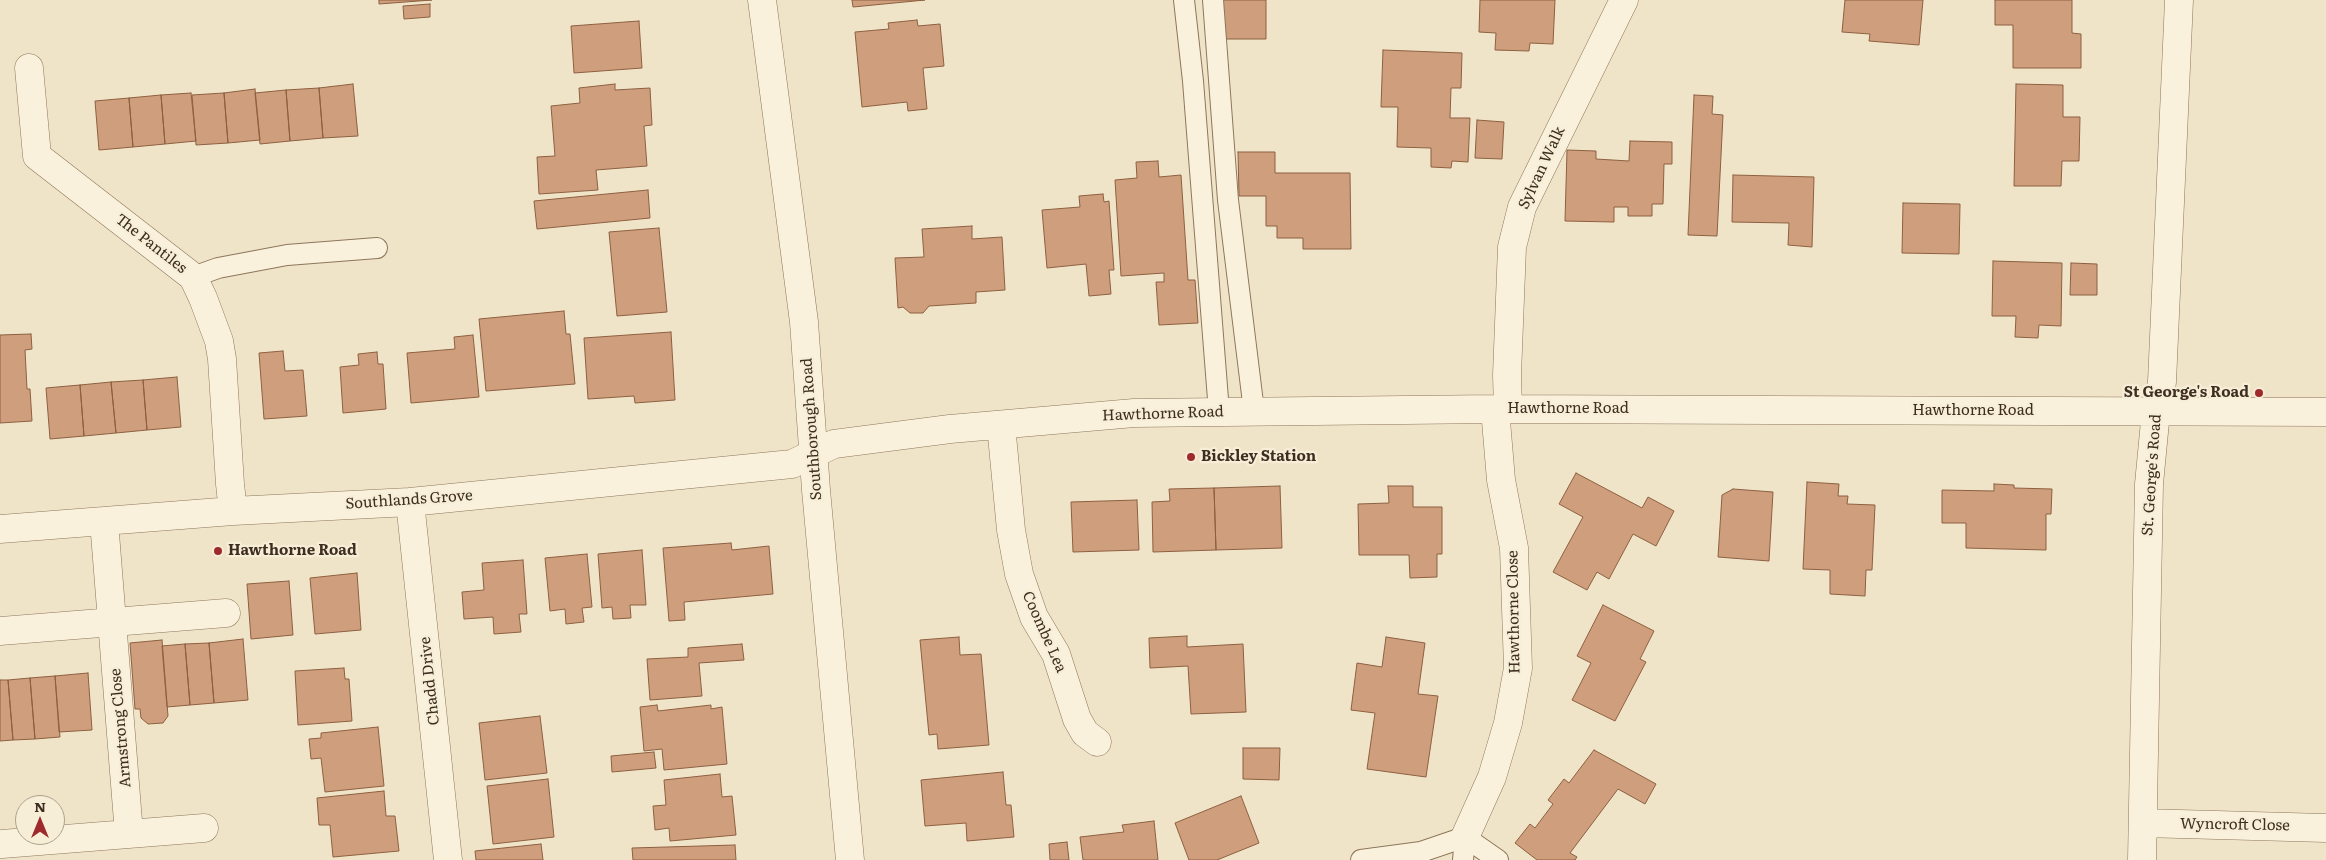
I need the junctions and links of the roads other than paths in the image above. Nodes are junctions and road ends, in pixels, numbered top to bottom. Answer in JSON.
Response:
{"nodes":[{"id":1,"x":762,"y":0,"type":"edge"},
{"id":2,"x":1184,"y":0,"type":"edge"},
{"id":3,"x":1212,"y":0,"type":"edge"},
{"id":4,"x":1624,"y":0,"type":"edge"},
{"id":5,"x":2179,"y":0,"type":"edge"},
{"id":6,"x":29,"y":68,"type":"dead end"},
{"id":7,"x":377,"y":248,"type":"dead end"},
{"id":8,"x":193,"y":277,"type":"junction"},
{"id":9,"x":1502,"y":409,"type":"junction"},
{"id":10,"x":1254,"y":411,"type":"junction"},
{"id":11,"x":2156,"y":411,"type":"junction"},
{"id":12,"x":1219,"y":412,"type":"junction"},
{"id":13,"x":2326,"y":412,"type":"edge"},
{"id":14,"x":1000,"y":425,"type":"junction"},
{"id":15,"x":815,"y":454,"type":"junction"},
{"id":16,"x":410,"y":502,"type":"junction"},
{"id":17,"x":233,"y":511,"type":"junction"},
{"id":18,"x":104,"y":522,"type":"junction"},
{"id":19,"x":0,"y":529,"type":"edge"},
{"id":20,"x":226,"y":613,"type":"dead end"},
{"id":21,"x":112,"y":622,"type":"junction"},
{"id":22,"x":0,"y":631,"type":"edge"},
{"id":23,"x":1097,"y":742,"type":"dead end"},
{"id":24,"x":2143,"y":823,"type":"junction"},
{"id":25,"x":204,"y":828,"type":"dead end"},
{"id":26,"x":2326,"y":828,"type":"edge"},
{"id":27,"x":129,"y":834,"type":"junction"},
{"id":28,"x":2,"y":844,"type":"dead end"},
{"id":29,"x":1464,"y":849,"type":"edge"},
{"id":30,"x":448,"y":860,"type":"edge"},
{"id":31,"x":850,"y":860,"type":"edge"},
{"id":32,"x":1361,"y":860,"type":"edge"},
{"id":33,"x":1498,"y":860,"type":"edge"},
{"id":34,"x":2142,"y":860,"type":"edge"}],
"edges":[{"from":1,"to":15,"type":"street","name":"Southborough Road"},
{"from":2,"to":12,"type":"lane"},
{"from":3,"to":10,"type":"lane"},
{"from":4,"to":9,"type":"street","name":"Sylvan Walk"},
{"from":5,"to":11,"type":"street","name":"St. George's Road"},
{"from":6,"to":8,"type":"street","name":"The Pantiles"},
{"from":7,"to":8,"type":"lane"},
{"from":8,"to":17,"type":"street","name":"The Pantiles"},
{"from":9,"to":10,"type":"street","name":"Hawthorne Road"},
{"from":9,"to":11,"type":"street","name":"Hawthorne Road"},
{"from":9,"to":29,"type":"street","name":"Hawthorne Close"},
{"from":10,"to":12,"type":"street","name":"Hawthorne Road"},
{"from":11,"to":13,"type":"street","name":"Hawthorne Road"},
{"from":11,"to":24,"type":"street","name":"St. George's Road"},
{"from":12,"to":14,"type":"street","name":"Hawthorne Road"},
{"from":14,"to":15,"type":"street","name":"Hawthorne Road"},
{"from":14,"to":23,"type":"street","name":"Coombe Lea"},
{"from":15,"to":16,"type":"street","name":"Southlands Grove"},
{"from":15,"to":31,"type":"street","name":"Southborough Road"},
{"from":16,"to":17,"type":"street","name":"Southlands Grove"},
{"from":16,"to":30,"type":"street","name":"Chadd Drive"},
{"from":17,"to":18,"type":"street","name":"Southlands Grove"},
{"from":18,"to":19,"type":"street","name":"Southlands Grove"},
{"from":18,"to":21,"type":"street","name":"Armstrong Close"},
{"from":20,"to":21,"type":"street"},
{"from":21,"to":22,"type":"street"},
{"from":21,"to":27,"type":"street","name":"Armstrong Close"},
{"from":24,"to":26,"type":"street","name":"Wyncroft Close"},
{"from":24,"to":34,"type":"street","name":"St. George's Road"},
{"from":25,"to":27,"type":"street"},
{"from":27,"to":28,"type":"street"},
{"from":29,"to":32,"type":"lane"},
{"from":29,"to":33,"type":"lane"}]}
